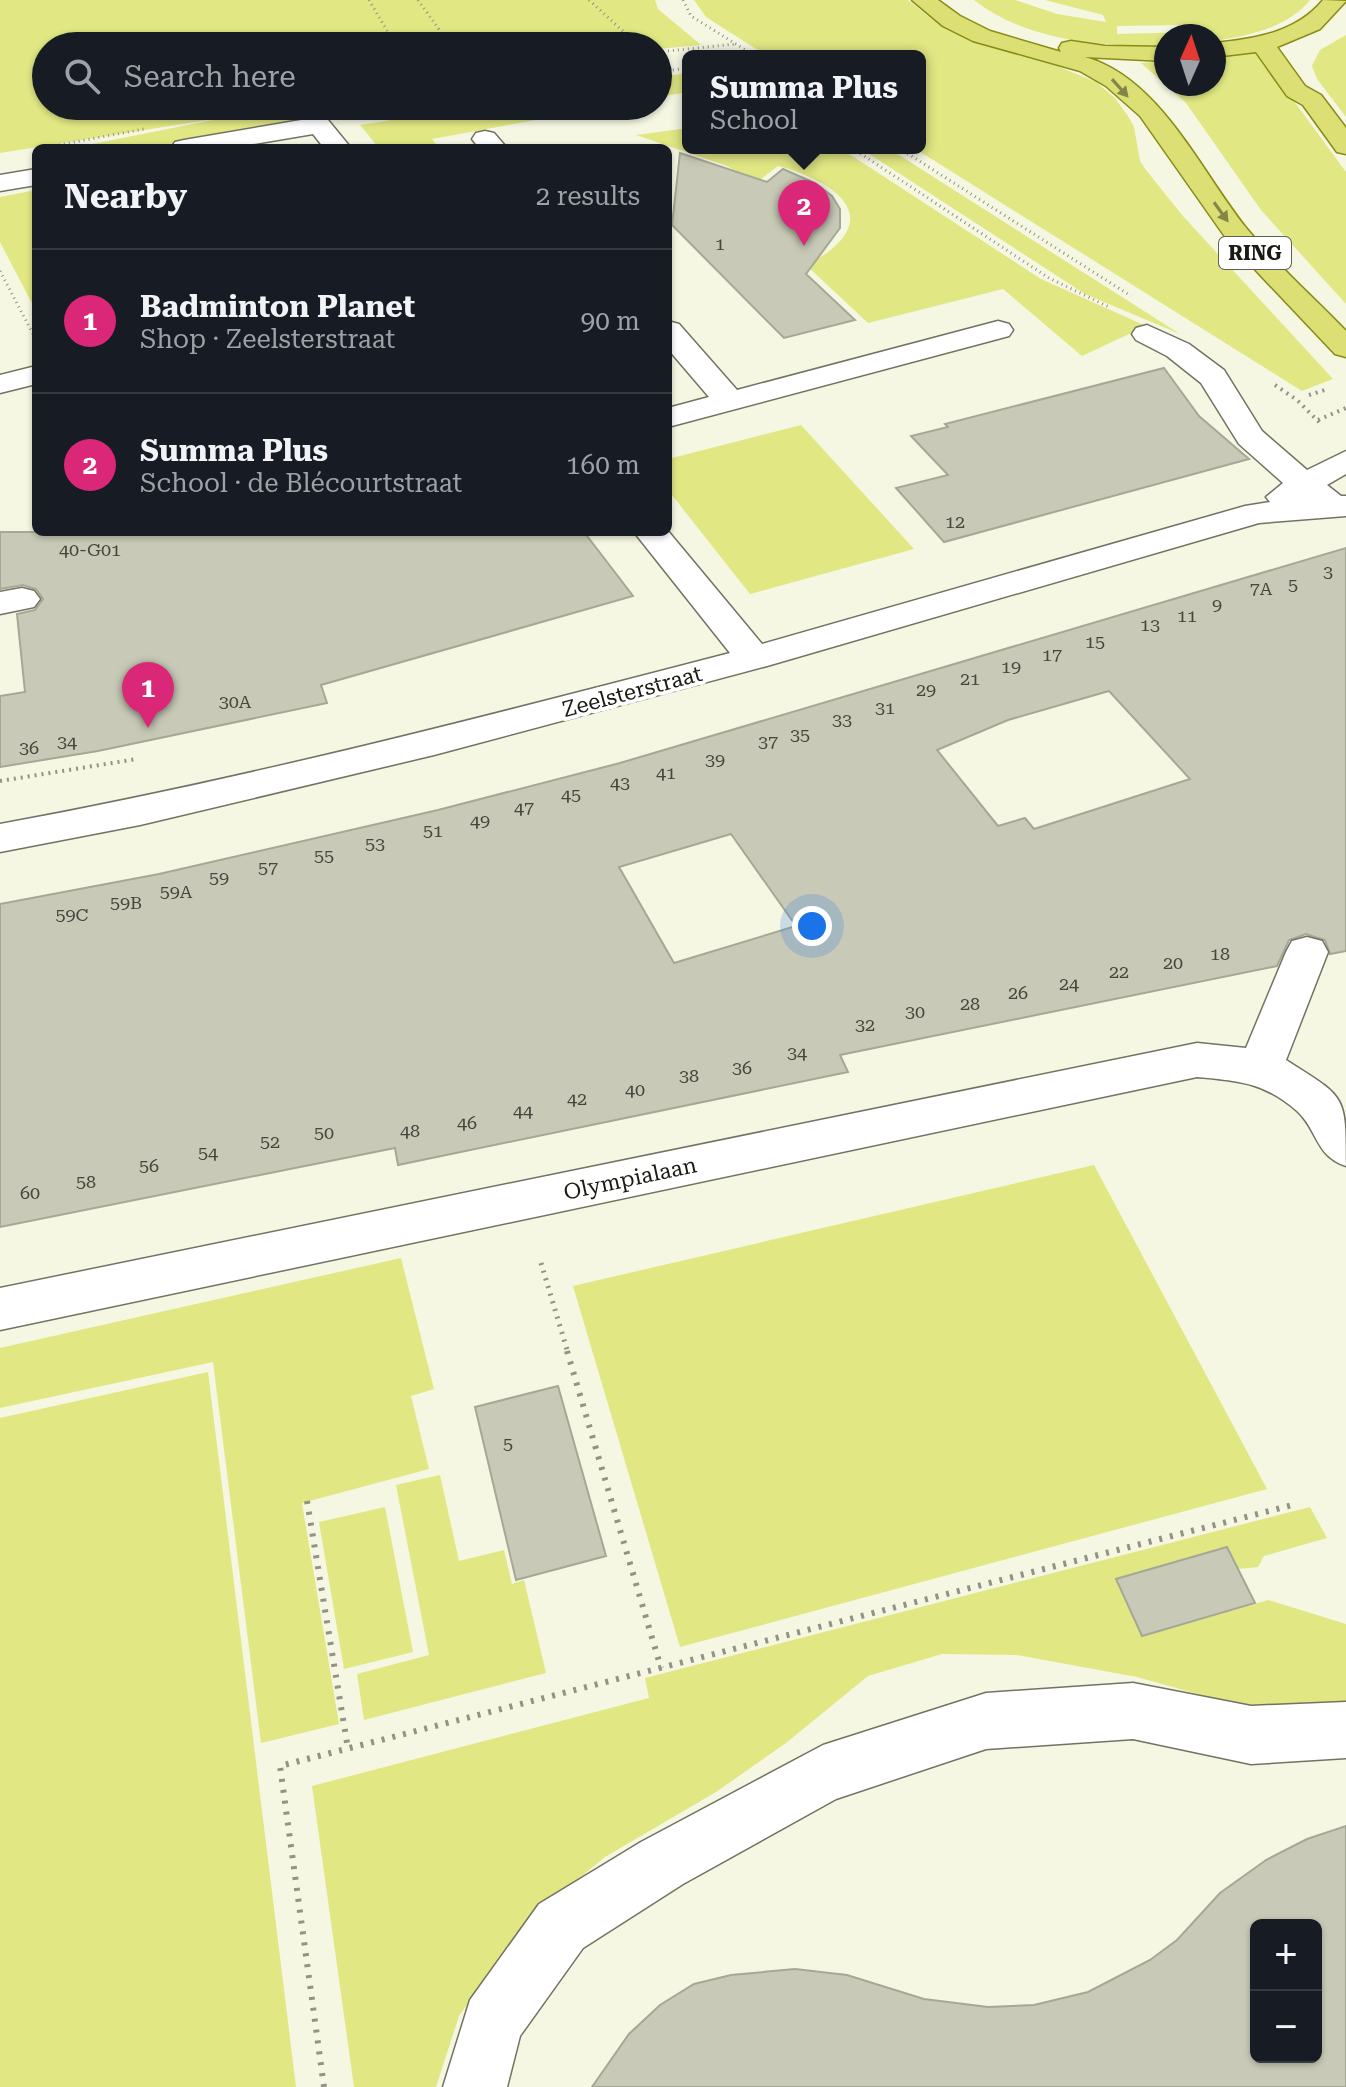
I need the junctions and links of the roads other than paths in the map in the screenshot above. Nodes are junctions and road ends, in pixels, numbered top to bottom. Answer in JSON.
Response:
{"nodes":[{"id":1,"x":924,"y":0,"type":"edge"},
{"id":2,"x":952,"y":0,"type":"edge"},
{"id":3,"x":1335,"y":0,"type":"edge"},
{"id":4,"x":1346,"y":22,"type":"edge"},
{"id":5,"x":1262,"y":43,"type":"junction"},
{"id":6,"x":1226,"y":48,"type":"edge"},
{"id":7,"x":1154,"y":55,"type":"edge"},
{"id":8,"x":1098,"y":60,"type":"junction"},
{"id":9,"x":1312,"y":100,"type":"junction"},
{"id":10,"x":207,"y":144,"type":"edge"},
{"id":11,"x":335,"y":144,"type":"edge"},
{"id":12,"x":1346,"y":146,"type":"edge"},
{"id":13,"x":32,"y":178,"type":"edge"},
{"id":14,"x":0,"y":183,"type":"edge"},
{"id":15,"x":998,"y":330,"type":"dead end"},
{"id":16,"x":1147,"y":334,"type":"dead end"},
{"id":17,"x":672,"y":335,"type":"edge"},
{"id":18,"x":1346,"y":348,"type":"edge"},
{"id":19,"x":32,"y":376,"type":"edge"},
{"id":20,"x":0,"y":384,"type":"edge"},
{"id":21,"x":730,"y":402,"type":"junction"},
{"id":22,"x":672,"y":417,"type":"edge"},
{"id":23,"x":1346,"y":461,"type":"edge"},
{"id":24,"x":1304,"y":484,"type":"junction"},
{"id":25,"x":1340,"y":507,"type":"edge"},
{"id":26,"x":1257,"y":513,"type":"junction"},
{"id":27,"x":654,"y":536,"type":"edge"},
{"id":28,"x":754,"y":658,"type":"junction"},
{"id":29,"x":0,"y":838,"type":"edge"},
{"id":30,"x":1307,"y":952,"type":"dead end"},
{"id":31,"x":1261,"y":1066,"type":"junction"},
{"id":32,"x":1346,"y":1148,"type":"edge"},
{"id":33,"x":0,"y":1309,"type":"edge"},
{"id":34,"x":1346,"y":1730,"type":"edge"},
{"id":35,"x":475,"y":2087,"type":"edge"}],
"edges":[{"from":1,"to":8,"type":"main road","number":"RING"},
{"from":2,"to":8,"type":"main road","number":"RING"},
{"from":3,"to":5,"type":"main road"},
{"from":4,"to":9,"type":"main road"},
{"from":5,"to":6,"type":"main road"},
{"from":5,"to":9,"type":"main road"},
{"from":7,"to":8,"type":"main road","number":"RING"},
{"from":8,"to":18,"type":"main road","number":"RING","one_way":true},
{"from":9,"to":12,"type":"main road"},
{"from":10,"to":11,"type":"street"},
{"from":13,"to":14,"type":"street"},
{"from":15,"to":21,"type":"street"},
{"from":16,"to":24,"type":"street","name":"Zeelsterstraat"},
{"from":17,"to":21,"type":"street"},
{"from":19,"to":20,"type":"street"},
{"from":21,"to":22,"type":"street"},
{"from":23,"to":24,"type":"street","name":"Zeelsterstraat"},
{"from":24,"to":25,"type":"street","name":"Zeelsterstraat"},
{"from":24,"to":26,"type":"street","name":"Zeelsterstraat"},
{"from":25,"to":26,"type":"street","name":"Zeelsterstraat"},
{"from":26,"to":28,"type":"street","name":"Zeelsterstraat"},
{"from":27,"to":28,"type":"street"},
{"from":28,"to":29,"type":"street","name":"Zeelsterstraat"},
{"from":30,"to":31,"type":"street"},
{"from":31,"to":32,"type":"street","name":"Olympialaan"},
{"from":31,"to":33,"type":"street","name":"Olympialaan"},
{"from":34,"to":35,"type":"street"}]}
